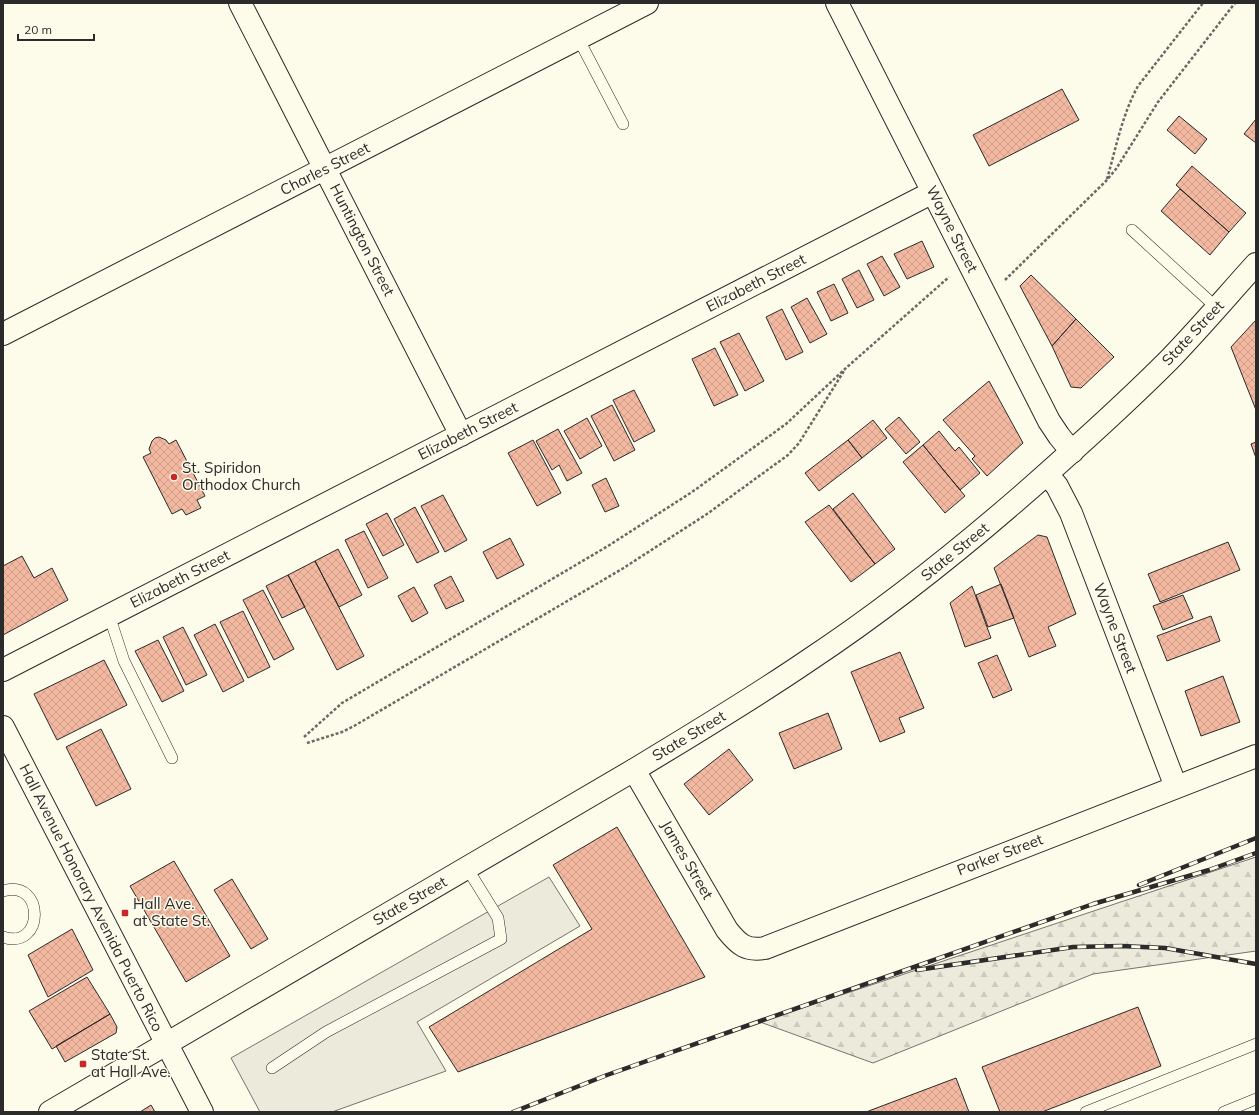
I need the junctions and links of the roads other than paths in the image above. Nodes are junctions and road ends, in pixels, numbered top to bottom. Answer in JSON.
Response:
{"nodes":[{"id":1,"x":240,"y":3,"type":"edge"},
{"id":2,"x":647,"y":3,"type":"edge"},
{"id":3,"x":837,"y":3,"type":"edge"},
{"id":4,"x":578,"y":38,"type":"junction"},
{"id":5,"x":623,"y":124,"type":"dead end"},
{"id":6,"x":325,"y":169,"type":"junction"},
{"id":7,"x":933,"y":192,"type":"junction"},
{"id":8,"x":1132,"y":230,"type":"dead end"},
{"id":9,"x":1256,"y":264,"type":"edge"},
{"id":10,"x":1217,"y":308,"type":"junction"},
{"id":11,"x":3,"y":334,"type":"edge"},
{"id":12,"x":461,"y":435,"type":"junction"},
{"id":13,"x":1072,"y":452,"type":"junction"},
{"id":14,"x":1047,"y":474,"type":"junction"},
{"id":15,"x":109,"y":615,"type":"junction"},
{"id":16,"x":3,"y":670,"type":"edge"},
{"id":17,"x":3,"y":727,"type":"edge"},
{"id":18,"x":1256,"y":756,"type":"edge"},
{"id":19,"x":172,"y":758,"type":"dead end"},
{"id":20,"x":634,"y":770,"type":"junction"},
{"id":21,"x":1176,"y":787,"type":"junction"},
{"id":22,"x":467,"y":868,"type":"junction"},
{"id":23,"x":3,"y":891,"type":"edge"},
{"id":24,"x":3,"y":937,"type":"edge"},
{"id":25,"x":744,"y":946,"type":"joint"},
{"id":26,"x":166,"y":1043,"type":"junction"},
{"id":27,"x":1256,"y":1044,"type":"edge"},
{"id":28,"x":272,"y":1068,"type":"dead end"},
{"id":29,"x":1256,"y":1099,"type":"edge"},
{"id":30,"x":50,"y":1112,"type":"edge"},
{"id":31,"x":202,"y":1112,"type":"edge"},
{"id":32,"x":1086,"y":1112,"type":"edge"},
{"id":33,"x":1224,"y":1112,"type":"edge"}],
"edges":[{"from":1,"to":6,"type":"street","name":"Huntington Street"},
{"from":2,"to":4,"type":"street","name":"Charles Street"},
{"from":3,"to":7,"type":"street","name":"Wayne Street"},
{"from":4,"to":5,"type":"lane"},
{"from":4,"to":6,"type":"street","name":"Charles Street"},
{"from":6,"to":11,"type":"street","name":"Charles Street"},
{"from":6,"to":12,"type":"street","name":"Huntington Street"},
{"from":7,"to":12,"type":"street","name":"Elizabeth Street"},
{"from":7,"to":13,"type":"street","name":"Wayne Street"},
{"from":8,"to":10,"type":"lane"},
{"from":9,"to":10,"type":"street","name":"State Street"},
{"from":10,"to":13,"type":"street","name":"State Street"},
{"from":12,"to":15,"type":"street","name":"Elizabeth Street"},
{"from":13,"to":14,"type":"street","name":"State Street"},
{"from":14,"to":20,"type":"street","name":"State Street"},
{"from":14,"to":21,"type":"street","name":"Wayne Street"},
{"from":15,"to":16,"type":"street","name":"Elizabeth Street"},
{"from":15,"to":19,"type":"lane"},
{"from":17,"to":26,"type":"street","name":"Hall Avenue Honorary Avenida Puerto Rico"},
{"from":18,"to":21,"type":"street","name":"Parker Street"},
{"from":20,"to":22,"type":"street","name":"State Street"},
{"from":20,"to":25,"type":"street","name":"James Street"},
{"from":21,"to":25,"type":"street","name":"Parker Street"},
{"from":22,"to":26,"type":"street","name":"State Street"},
{"from":22,"to":28,"type":"lane"},
{"from":23,"to":24,"type":"lane"},
{"from":26,"to":30,"type":"street","name":"State Street"},
{"from":26,"to":31,"type":"street","name":"Hall Avenue Honorary Avenida Puerto Rico"},
{"from":27,"to":32,"type":"lane"},
{"from":29,"to":33,"type":"lane"}]}
